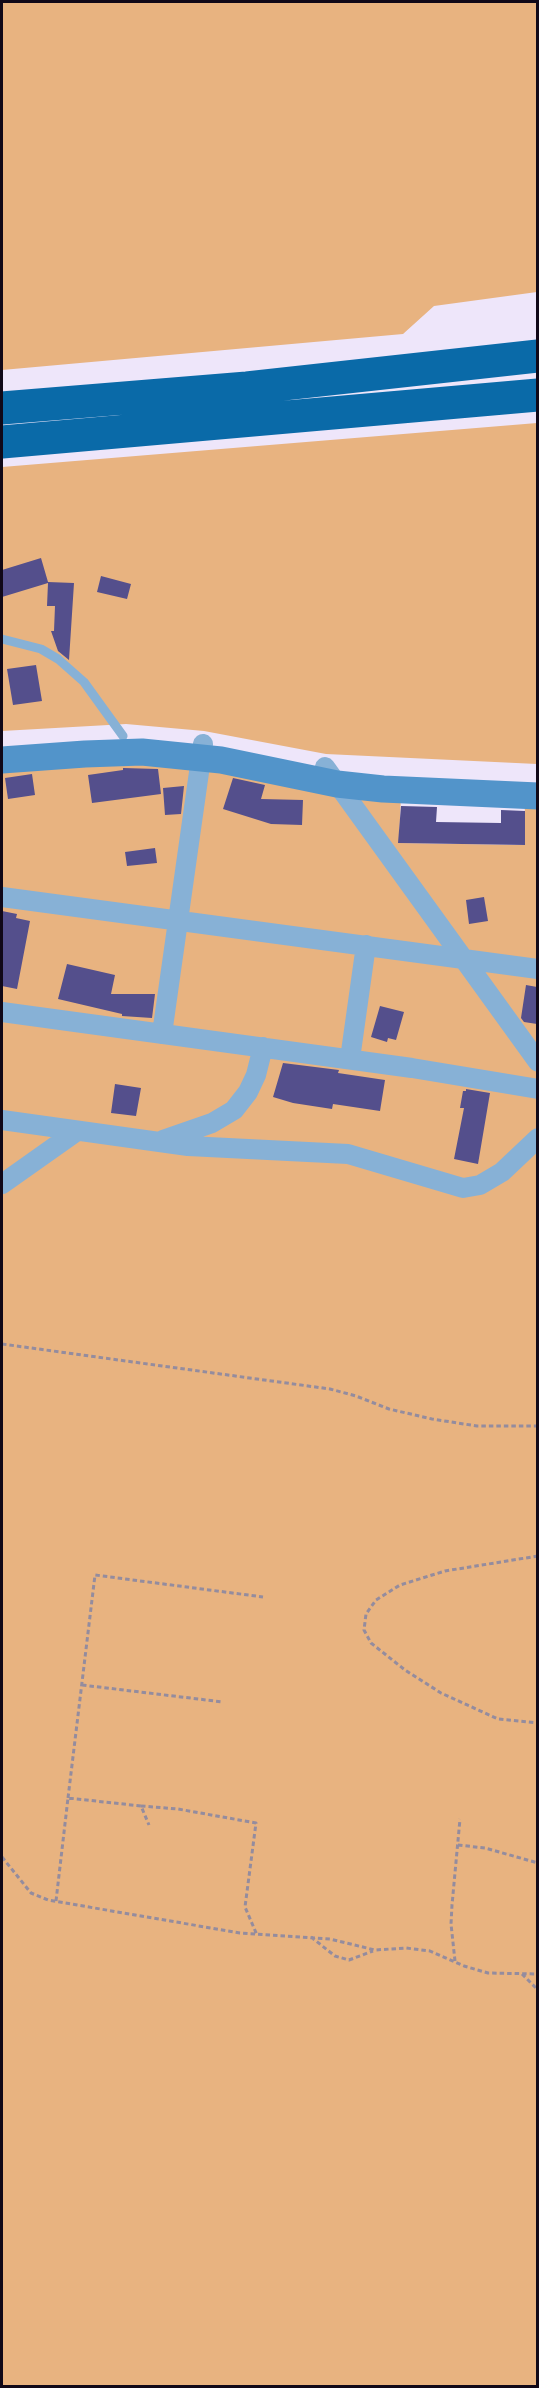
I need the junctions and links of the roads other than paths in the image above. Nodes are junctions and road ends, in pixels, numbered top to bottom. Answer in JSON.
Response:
{"nodes":[{"id":1,"x":537,"y":356,"type":"edge"},
{"id":2,"x":537,"y":396,"type":"edge"},
{"id":3,"x":2,"y":408,"type":"edge"},
{"id":4,"x":2,"y":442,"type":"edge"},
{"id":5,"x":2,"y":639,"type":"edge"},
{"id":6,"x":123,"y":736,"type":"junction"},
{"id":7,"x":2,"y":745,"type":"edge"},
{"id":8,"x":202,"y":751,"type":"junction"},
{"id":9,"x":2,"y":760,"type":"edge"},
{"id":10,"x":331,"y":776,"type":"junction"},
{"id":11,"x":537,"y":780,"type":"edge"},
{"id":12,"x":537,"y":796,"type":"edge"},
{"id":13,"x":2,"y":897,"type":"edge"},
{"id":14,"x":179,"y":920,"type":"junction"},
{"id":15,"x":366,"y":945,"type":"junction"},
{"id":16,"x":463,"y":959,"type":"junction"},
{"id":17,"x":537,"y":969,"type":"edge"},
{"id":18,"x":2,"y":1012,"type":"edge"},
{"id":19,"x":162,"y":1034,"type":"junction"},
{"id":20,"x":263,"y":1047,"type":"junction"},
{"id":21,"x":350,"y":1059,"type":"junction"},
{"id":22,"x":537,"y":1062,"type":"edge"},
{"id":23,"x":537,"y":1089,"type":"edge"},
{"id":24,"x":2,"y":1120,"type":"edge"},
{"id":25,"x":77,"y":1131,"type":"junction"},
{"id":26,"x":537,"y":1138,"type":"edge"},
{"id":27,"x":157,"y":1142,"type":"junction"},
{"id":28,"x":2,"y":1184,"type":"edge"}],
"edges":[{"from":1,"to":3,"type":"highway"},
{"from":2,"to":4,"type":"highway"},
{"from":5,"to":6,"type":"lane"},
{"from":6,"to":7,"type":"main road"},
{"from":6,"to":8,"type":"main road"},
{"from":8,"to":9,"type":"main road"},
{"from":8,"to":10,"type":"main road"},
{"from":8,"to":14,"type":"street"},
{"from":10,"to":11,"type":"main road"},
{"from":10,"to":12,"type":"main road"},
{"from":10,"to":16,"type":"street"},
{"from":13,"to":14,"type":"street"},
{"from":14,"to":15,"type":"street"},
{"from":14,"to":19,"type":"street"},
{"from":15,"to":16,"type":"street"},
{"from":15,"to":21,"type":"street"},
{"from":16,"to":17,"type":"street"},
{"from":16,"to":22,"type":"street"},
{"from":18,"to":19,"type":"street"},
{"from":19,"to":20,"type":"street"},
{"from":20,"to":21,"type":"street"},
{"from":20,"to":27,"type":"street"},
{"from":21,"to":23,"type":"street"},
{"from":24,"to":25,"type":"street"},
{"from":25,"to":27,"type":"street"},
{"from":25,"to":28,"type":"street"},
{"from":26,"to":27,"type":"street"}]}
